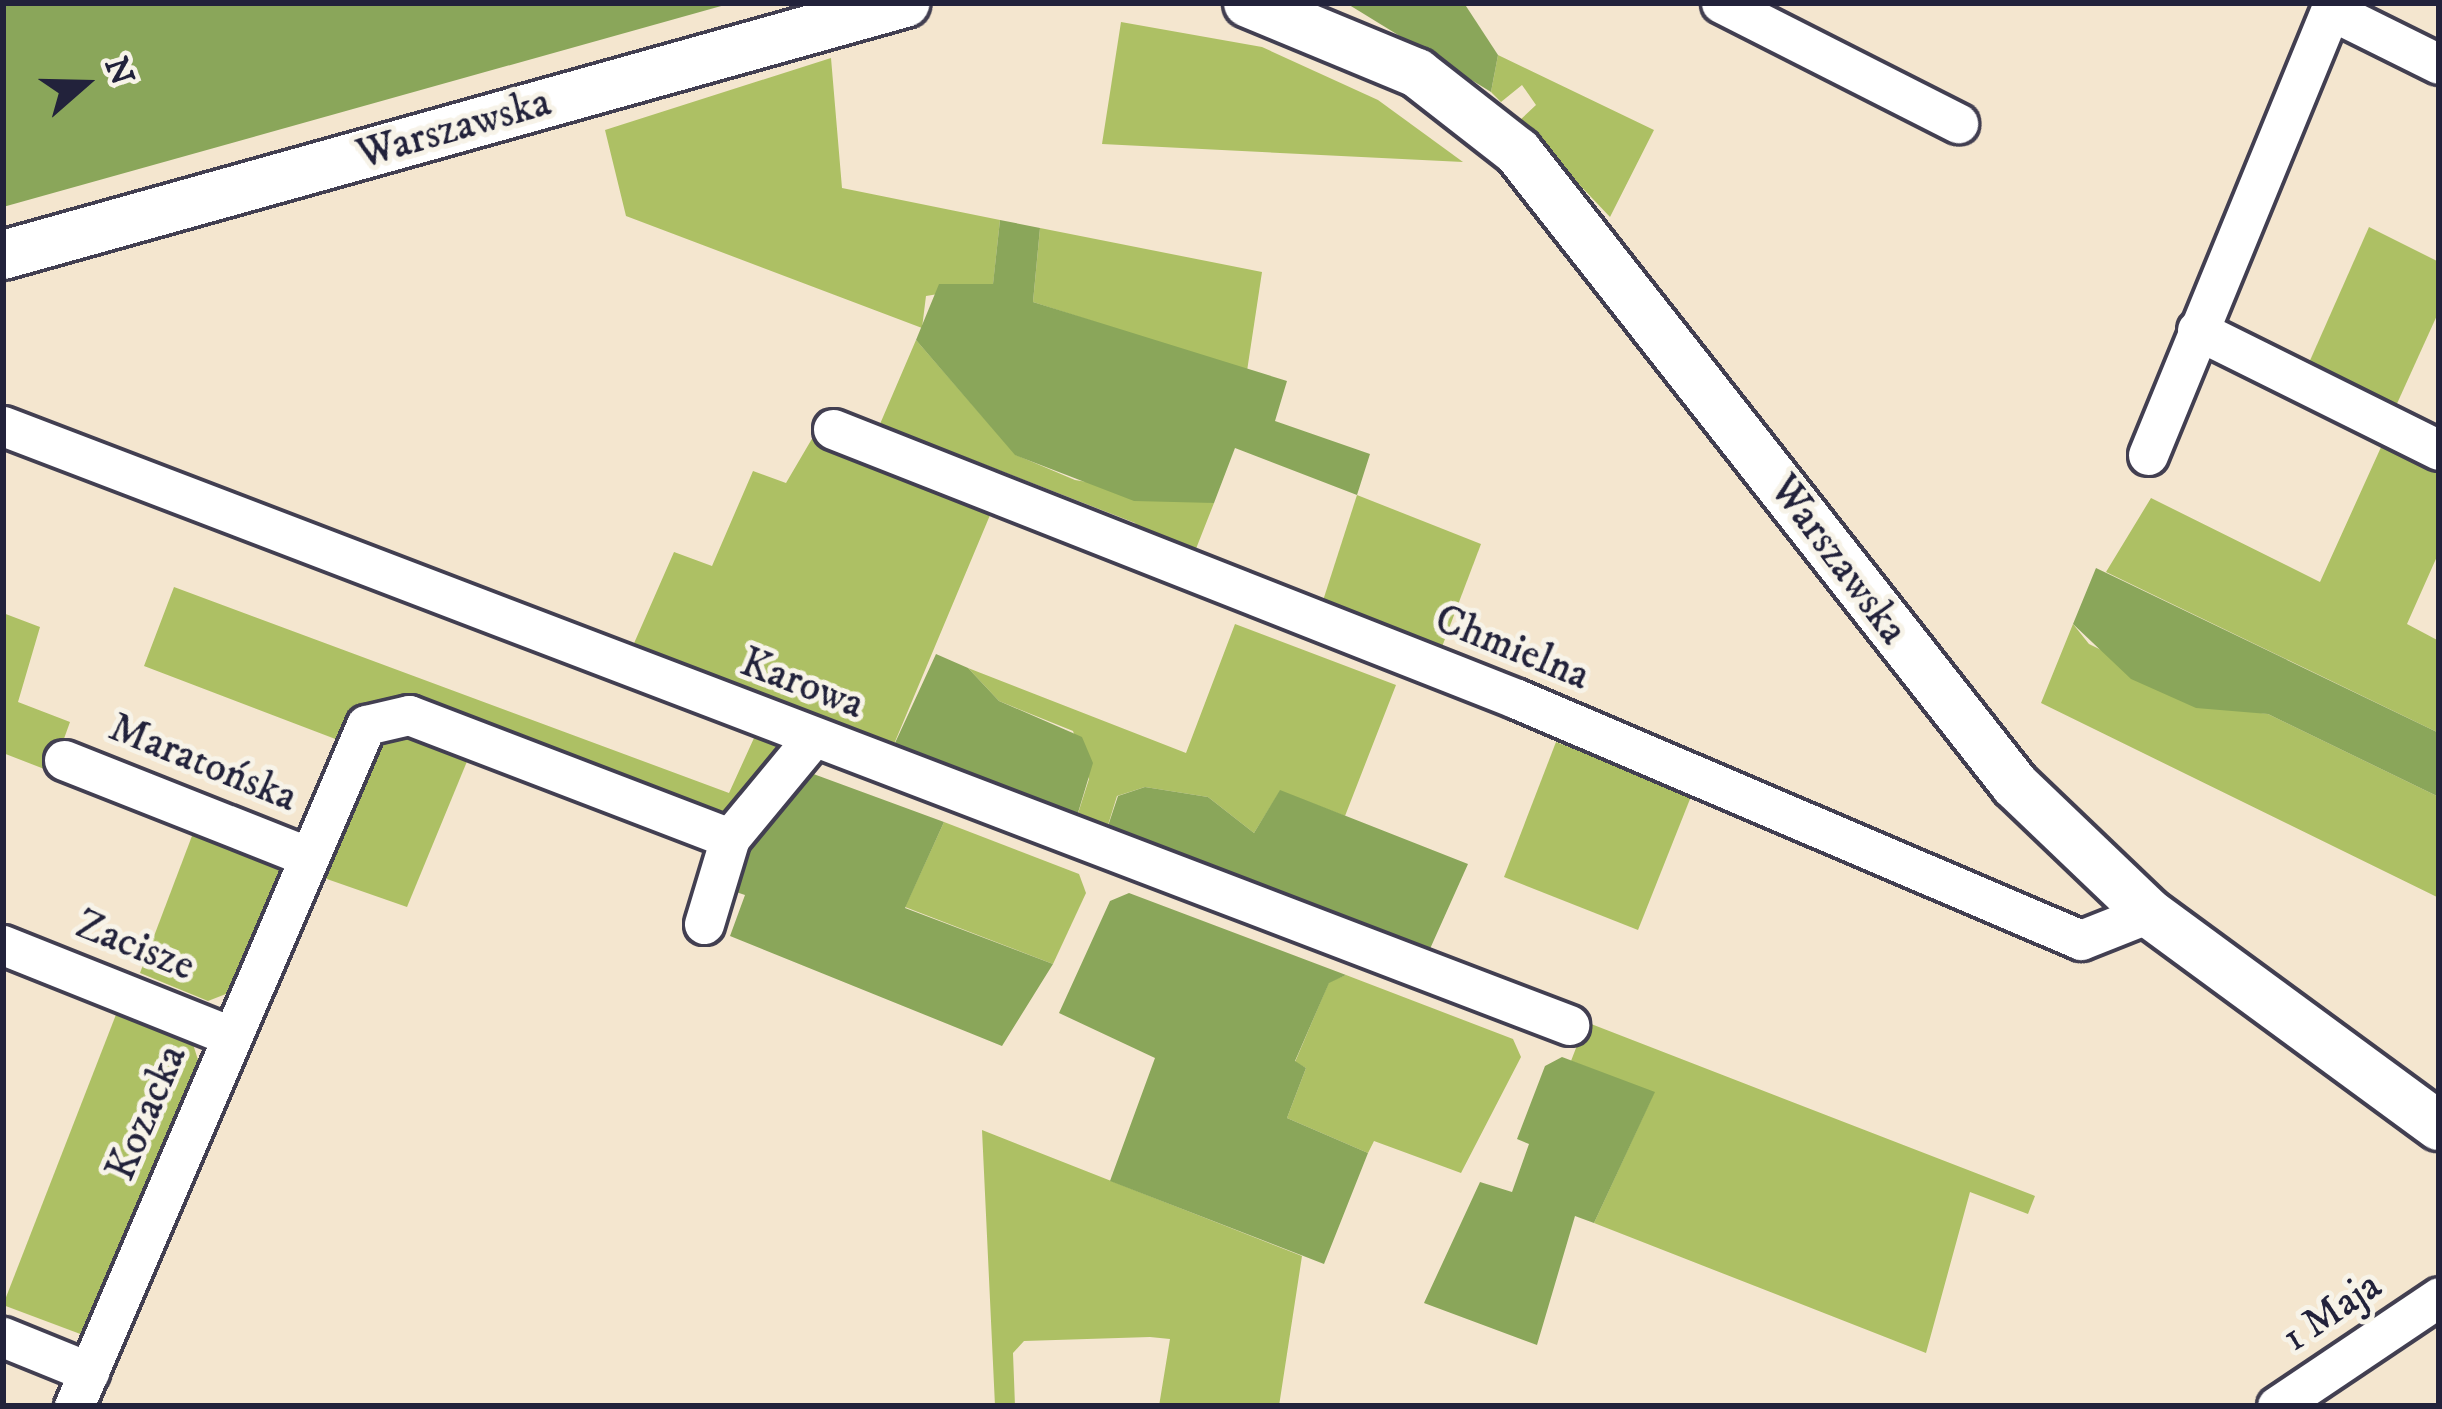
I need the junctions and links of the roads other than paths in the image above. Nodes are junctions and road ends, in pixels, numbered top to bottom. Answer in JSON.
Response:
{"nodes":[{"id":1,"x":904,"y":3,"type":"edge"},
{"id":2,"x":1721,"y":3,"type":"edge"},
{"id":3,"x":1269,"y":5,"type":"edge"},
{"id":4,"x":2333,"y":7,"type":"edge"},
{"id":5,"x":2439,"y":64,"type":"edge"},
{"id":6,"x":1958,"y":123,"type":"dead end"},
{"id":7,"x":3,"y":255,"type":"edge"},
{"id":8,"x":2197,"y":330,"type":"junction"},
{"id":9,"x":3,"y":426,"type":"edge"},
{"id":10,"x":833,"y":429,"type":"dead end"},
{"id":11,"x":2439,"y":450,"type":"edge"},
{"id":12,"x":2148,"y":455,"type":"dead end"},
{"id":13,"x":804,"y":748,"type":"junction"},
{"id":14,"x":64,"y":760,"type":"dead end"},
{"id":15,"x":730,"y":838,"type":"junction"},
{"id":16,"x":307,"y":856,"type":"junction"},
{"id":17,"x":2149,"y":913,"type":"junction"},
{"id":18,"x":704,"y":924,"type":"dead end"},
{"id":19,"x":3,"y":945,"type":"edge"},
{"id":20,"x":1556,"y":1032,"type":"dead end"},
{"id":21,"x":231,"y":1036,"type":"junction"},
{"id":22,"x":2439,"y":1126,"type":"edge"},
{"id":23,"x":2439,"y":1298,"type":"edge"},
{"id":24,"x":3,"y":1337,"type":"edge"},
{"id":25,"x":81,"y":1389,"type":"edge"},
{"id":26,"x":2277,"y":1406,"type":"edge"}],
"edges":[{"from":1,"to":7,"type":"main road","name":"Warszawska"},
{"from":2,"to":6,"type":"street"},
{"from":3,"to":17,"type":"main road","name":"Warszawska"},
{"from":4,"to":5,"type":"street"},
{"from":4,"to":8,"type":"street"},
{"from":8,"to":11,"type":"street"},
{"from":8,"to":12,"type":"street"},
{"from":9,"to":13,"type":"street","name":"Karowa"},
{"from":10,"to":17,"type":"street","name":"Chmielna"},
{"from":13,"to":15,"type":"street"},
{"from":13,"to":20,"type":"street","name":"Karowa"},
{"from":14,"to":16,"type":"street","name":"Maratońska"},
{"from":15,"to":16,"type":"street","name":"Kozacka"},
{"from":15,"to":18,"type":"street"},
{"from":16,"to":21,"type":"street","name":"Kozacka"},
{"from":17,"to":22,"type":"main road","name":"Warszawska"},
{"from":19,"to":21,"type":"street","name":"Zacisze"},
{"from":21,"to":25,"type":"street","name":"Kozacka"},
{"from":23,"to":26,"type":"street","name":"1 Maja"},
{"from":24,"to":25,"type":"street"}]}
